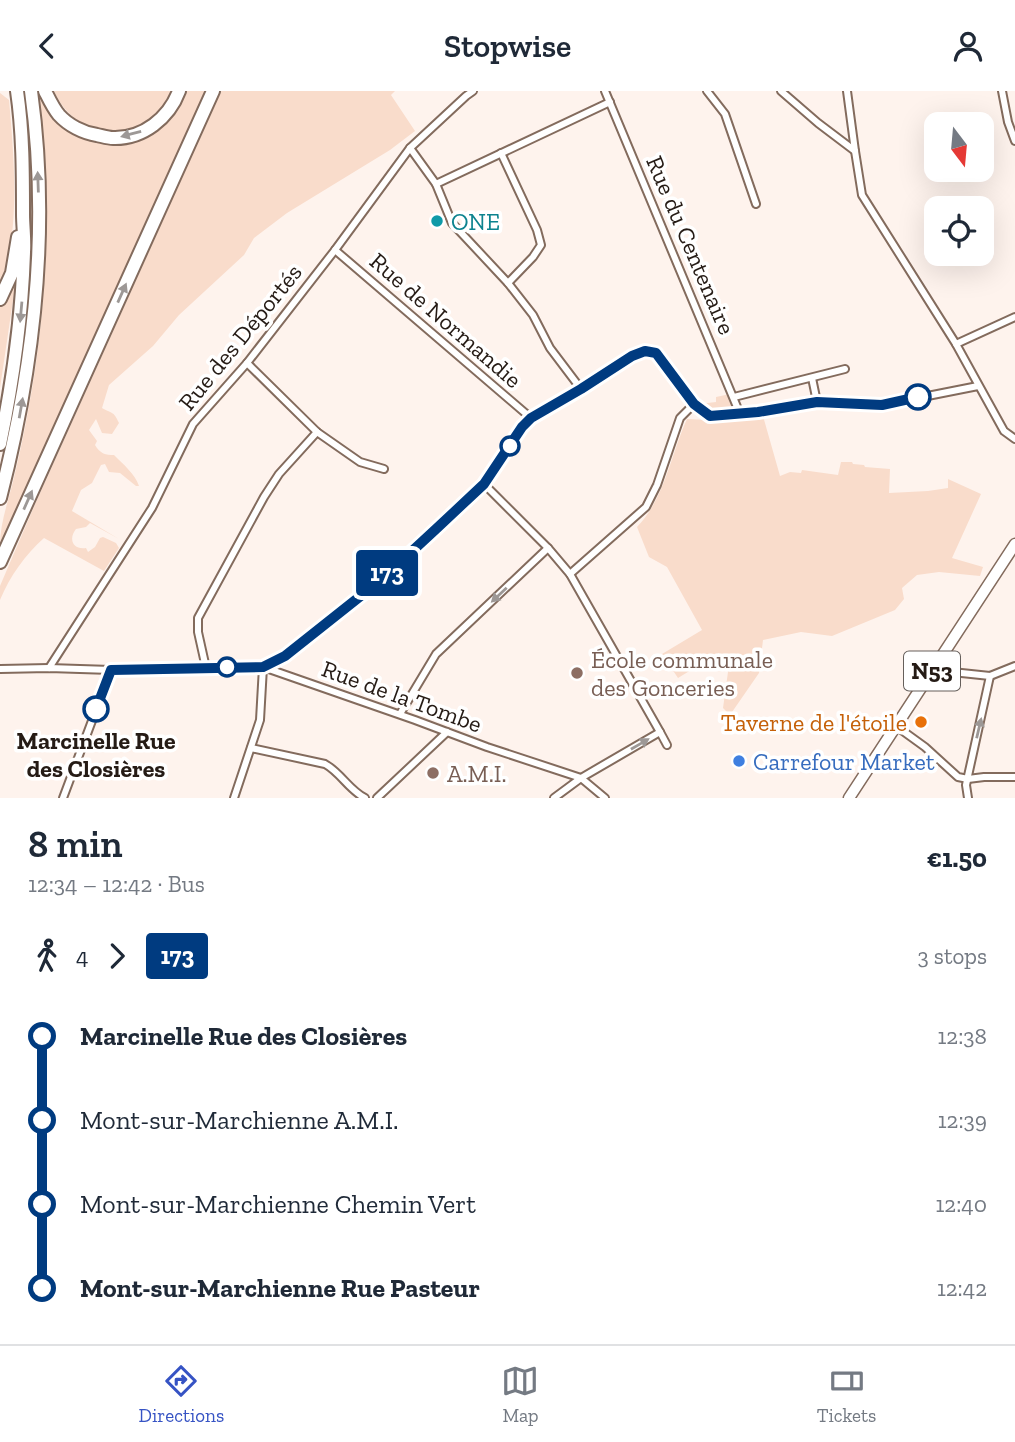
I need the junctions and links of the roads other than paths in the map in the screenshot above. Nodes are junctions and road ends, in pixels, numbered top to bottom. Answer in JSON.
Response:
{"nodes":[{"id":1,"x":17,"y":91,"type":"edge"},
{"id":2,"x":45,"y":91,"type":"edge"},
{"id":3,"x":179,"y":91,"type":"edge"},
{"id":4,"x":213,"y":91,"type":"edge"},
{"id":5,"x":473,"y":91,"type":"edge"},
{"id":6,"x":605,"y":91,"type":"edge"},
{"id":7,"x":706,"y":91,"type":"edge"},
{"id":8,"x":781,"y":91,"type":"edge"},
{"id":9,"x":847,"y":91,"type":"edge"},
{"id":10,"x":1002,"y":91,"type":"edge"},
{"id":11,"x":31,"y":92,"type":"edge"},
{"id":12,"x":610,"y":102,"type":"junction"},
{"id":13,"x":1015,"y":141,"type":"edge"},
{"id":14,"x":410,"y":148,"type":"junction"},
{"id":15,"x":855,"y":151,"type":"junction"},
{"id":16,"x":501,"y":153,"type":"junction"},
{"id":17,"x":436,"y":184,"type":"junction"},
{"id":18,"x":757,"y":204,"type":"dead end"},
{"id":19,"x":23,"y":220,"type":"junction"},
{"id":20,"x":335,"y":250,"type":"junction"},
{"id":21,"x":508,"y":283,"type":"junction"},
{"id":22,"x":0,"y":299,"type":"edge"},
{"id":23,"x":1015,"y":317,"type":"edge"},
{"id":24,"x":956,"y":344,"type":"junction"},
{"id":25,"x":247,"y":363,"type":"junction"},
{"id":26,"x":845,"y":369,"type":"dead end"},
{"id":27,"x":813,"y":378,"type":"junction"},
{"id":28,"x":978,"y":386,"type":"junction"},
{"id":29,"x":581,"y":389,"type":"junction"},
{"id":30,"x":734,"y":397,"type":"junction"},
{"id":31,"x":817,"y":402,"type":"junction"},
{"id":32,"x":694,"y":404,"type":"junction"},
{"id":33,"x":740,"y":414,"type":"junction"},
{"id":34,"x":531,"y":418,"type":"junction"},
{"id":35,"x":317,"y":432,"type":"junction"},
{"id":36,"x":1015,"y":439,"type":"edge"},
{"id":37,"x":0,"y":444,"type":"edge"},
{"id":38,"x":383,"y":469,"type":"dead end"},
{"id":39,"x":484,"y":484,"type":"junction"},
{"id":40,"x":0,"y":498,"type":"edge"},
{"id":41,"x":1015,"y":544,"type":"edge"},
{"id":42,"x":548,"y":548,"type":"junction"},
{"id":43,"x":0,"y":562,"type":"edge"},
{"id":44,"x":570,"y":575,"type":"junction"},
{"id":45,"x":1015,"y":666,"type":"edge"},
{"id":46,"x":263,"y":667,"type":"junction"},
{"id":47,"x":49,"y":668,"type":"junction"},
{"id":48,"x":206,"y":668,"type":"junction"},
{"id":49,"x":0,"y":669,"type":"edge"},
{"id":50,"x":111,"y":670,"type":"junction"},
{"id":51,"x":933,"y":670,"type":"junction"},
{"id":52,"x":990,"y":676,"type":"junction"},
{"id":53,"x":400,"y":714,"type":"junction"},
{"id":54,"x":896,"y":726,"type":"junction"},
{"id":55,"x":447,"y":732,"type":"junction"},
{"id":56,"x":660,"y":732,"type":"junction"},
{"id":57,"x":667,"y":745,"type":"dead end"},
{"id":58,"x":251,"y":748,"type":"junction"},
{"id":59,"x":1015,"y":777,"type":"edge"},
{"id":60,"x":581,"y":778,"type":"junction"},
{"id":61,"x":968,"y":779,"type":"junction"},
{"id":62,"x":355,"y":796,"type":"edge"},
{"id":63,"x":63,"y":798,"type":"edge"},
{"id":64,"x":234,"y":798,"type":"edge"},
{"id":65,"x":366,"y":798,"type":"edge"},
{"id":66,"x":377,"y":798,"type":"edge"},
{"id":67,"x":554,"y":798,"type":"edge"},
{"id":68,"x":605,"y":798,"type":"edge"},
{"id":69,"x":849,"y":798,"type":"edge"},
{"id":70,"x":968,"y":798,"type":"edge"}],
"edges":[{"from":1,"to":19,"type":"highway"},
{"from":3,"to":2,"type":"highway","one_way":true},
{"from":43,"to":4,"type":"highway","one_way":true},
{"from":5,"to":14,"type":"street","name":"Rue des Déportés"},
{"from":6,"to":12,"type":"street","name":"Rue du Centenaire"},
{"from":7,"to":18,"type":"street"},
{"from":8,"to":15,"type":"street"},
{"from":9,"to":15,"type":"street"},
{"from":10,"to":13,"type":"street"},
{"from":40,"to":11,"type":"highway","one_way":true},
{"from":12,"to":16,"type":"street"},
{"from":12,"to":30,"type":"street","name":"Rue du Centenaire"},
{"from":14,"to":17,"type":"street"},
{"from":14,"to":20,"type":"street","name":"Rue des Déportés"},
{"from":15,"to":24,"type":"street"},
{"from":16,"to":17,"type":"street"},
{"from":16,"to":21,"type":"street"},
{"from":17,"to":21,"type":"street"},
{"from":19,"to":22,"type":"highway"},
{"from":19,"to":37,"type":"highway","one_way":true},
{"from":20,"to":25,"type":"street","name":"Rue des Déportés"},
{"from":20,"to":34,"type":"street","name":"Rue de Normandie"},
{"from":21,"to":29,"type":"street"},
{"from":23,"to":24,"type":"street"},
{"from":24,"to":28,"type":"street"},
{"from":25,"to":35,"type":"street"},
{"from":25,"to":47,"type":"street","name":"Rue des Déportés"},
{"from":26,"to":27,"type":"street"},
{"from":27,"to":30,"type":"street"},
{"from":27,"to":31,"type":"street"},
{"from":28,"to":31,"type":"street"},
{"from":28,"to":36,"type":"street"},
{"from":29,"to":32,"type":"street"},
{"from":29,"to":34,"type":"street"},
{"from":30,"to":33,"type":"street","name":"Rue du Centenaire"},
{"from":31,"to":33,"type":"street"},
{"from":32,"to":33,"type":"street"},
{"from":32,"to":44,"type":"street"},
{"from":34,"to":39,"type":"street"},
{"from":35,"to":38,"type":"street"},
{"from":35,"to":48,"type":"street"},
{"from":39,"to":42,"type":"street"},
{"from":39,"to":46,"type":"street"},
{"from":41,"to":51,"type":"main road","number":"N53"},
{"from":42,"to":44,"type":"street"},
{"from":42,"to":53,"type":"street","one_way":true},
{"from":44,"to":56,"type":"street"},
{"from":45,"to":52,"type":"street"},
{"from":46,"to":48,"type":"street","name":"Rue de la Tombe"},
{"from":46,"to":53,"type":"street","name":"Rue de la Tombe"},
{"from":46,"to":58,"type":"street"},
{"from":47,"to":49,"type":"street","name":"Rue de la Tombe"},
{"from":47,"to":50,"type":"street","name":"Rue de la Tombe"},
{"from":48,"to":50,"type":"street","name":"Rue de la Tombe"},
{"from":50,"to":63,"type":"street"},
{"from":51,"to":52,"type":"street"},
{"from":51,"to":54,"type":"main road","number":"N53"},
{"from":61,"to":52,"type":"street","one_way":true},
{"from":53,"to":55,"type":"street","name":"Rue de la Tombe"},
{"from":54,"to":61,"type":"street"},
{"from":54,"to":69,"type":"main road","number":"N53"},
{"from":55,"to":60,"type":"street","name":"Rue de la Tombe"},
{"from":55,"to":66,"type":"street"},
{"from":56,"to":57,"type":"street"},
{"from":60,"to":56,"type":"street","one_way":true},
{"from":58,"to":62,"type":"street"},
{"from":58,"to":64,"type":"street"},
{"from":59,"to":61,"type":"street"},
{"from":60,"to":67,"type":"street"},
{"from":60,"to":68,"type":"street","name":"Rue de la Tombe"},
{"from":61,"to":70,"type":"street"},
{"from":62,"to":65,"type":"street"}]}
